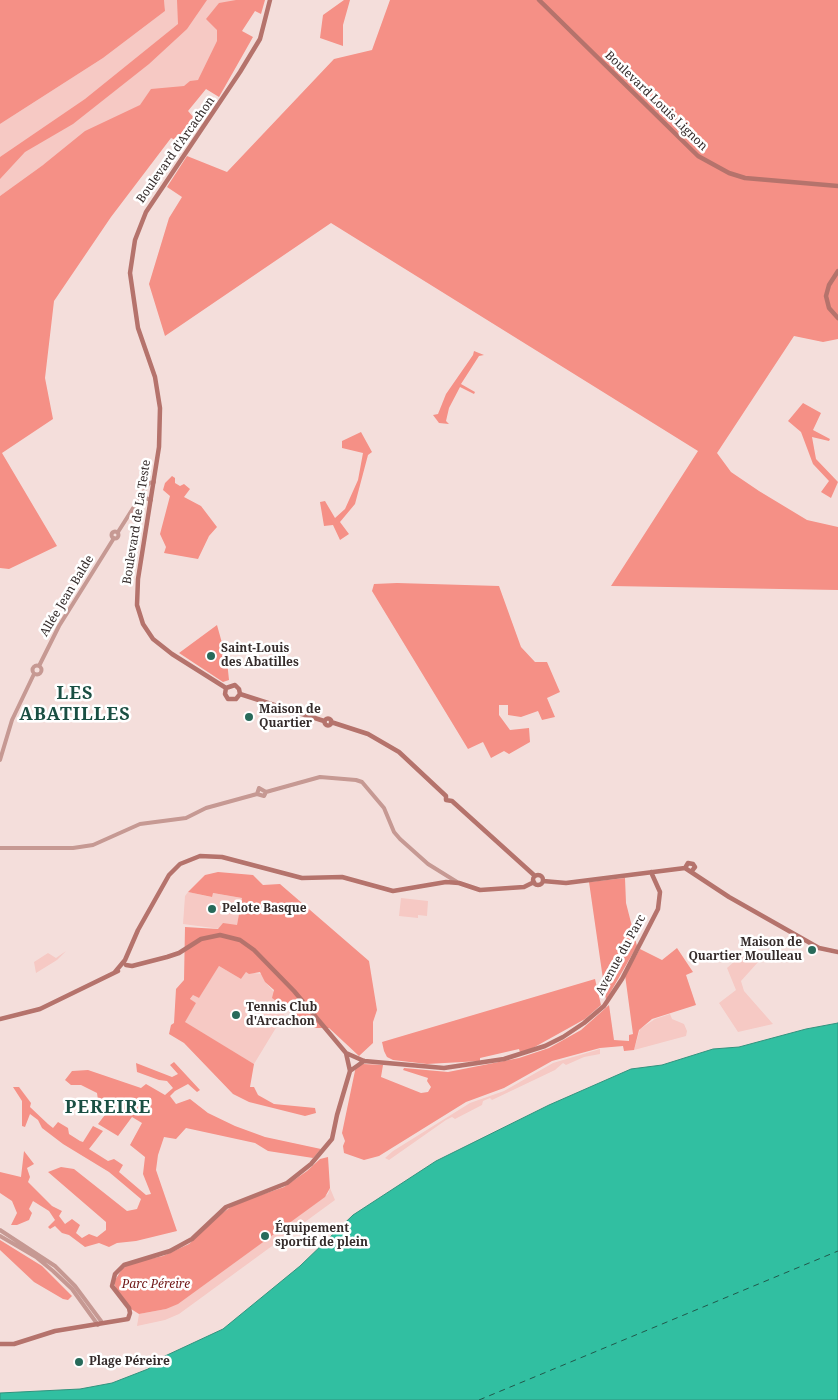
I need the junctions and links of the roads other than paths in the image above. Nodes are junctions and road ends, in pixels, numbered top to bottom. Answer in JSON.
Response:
{"nodes":[{"id":1,"x":270,"y":0,"type":"edge"},
{"id":2,"x":539,"y":0,"type":"edge"},
{"id":3,"x":838,"y":186,"type":"edge"},
{"id":4,"x":838,"y":271,"type":"edge"},
{"id":5,"x":838,"y":318,"type":"edge"},
{"id":6,"x":160,"y":436,"type":"joint"},
{"id":7,"x":154,"y":482,"type":"junction"},
{"id":8,"x":138,"y":500,"type":"junction"},
{"id":9,"x":151,"y":500,"type":"junction"},
{"id":10,"x":226,"y":688,"type":"junction"},
{"id":11,"x":240,"y":694,"type":"junction"},
{"id":12,"x":0,"y":760,"type":"edge"},
{"id":13,"x":0,"y":848,"type":"edge"},
{"id":14,"x":685,"y":868,"type":"junction"},
{"id":15,"x":651,"y":872,"type":"junction"},
{"id":16,"x":691,"y":872,"type":"junction"},
{"id":17,"x":535,"y":876,"type":"junction"},
{"id":18,"x":446,"y":879,"type":"junction"},
{"id":19,"x":543,"y":881,"type":"junction"},
{"id":20,"x":534,"y":882,"type":"junction"},
{"id":21,"x":838,"y":952,"type":"edge"},
{"id":22,"x":125,"y":964,"type":"junction"},
{"id":23,"x":0,"y":1020,"type":"edge"},
{"id":24,"x":346,"y":1053,"type":"junction"},
{"id":25,"x":358,"y":1061,"type":"junction"},
{"id":26,"x":349,"y":1064,"type":"junction"},
{"id":27,"x":350,"y":1071,"type":"junction"},
{"id":28,"x":0,"y":1230,"type":"edge"},
{"id":29,"x":0,"y":1236,"type":"edge"},
{"id":30,"x":99,"y":1323,"type":"junction"},
{"id":31,"x":0,"y":1344,"type":"edge"}],
"edges":[{"from":1,"to":6,"type":"main road","name":"Boulevard d'Arcachon"},
{"from":2,"to":3,"type":"main road","name":"Boulevard Louis Lignon"},
{"from":4,"to":5,"type":"main road"},
{"from":6,"to":7,"type":"main road","name":"Boulevard de La Teste"},
{"from":7,"to":8,"type":"street"},
{"from":7,"to":9,"type":"main road","name":"Boulevard de La Teste"},
{"from":8,"to":9,"type":"street"},
{"from":8,"to":12,"type":"street","name":"Allée Jean Balde"},
{"from":9,"to":10,"type":"main road","name":"Boulevard de La Teste"},
{"from":10,"to":11,"type":"main road"},
{"from":10,"to":11,"type":"main road"},
{"from":11,"to":17,"type":"main road"},
{"from":13,"to":18,"type":"street"},
{"from":14,"to":15,"type":"main road"},
{"from":14,"to":16,"type":"main road"},
{"from":14,"to":16,"type":"main road"},
{"from":15,"to":19,"type":"main road"},
{"from":15,"to":25,"type":"main road","name":"Avenue du Parc"},
{"from":16,"to":21,"type":"main road"},
{"from":17,"to":19,"type":"main road"},
{"from":17,"to":20,"type":"main road"},
{"from":18,"to":20,"type":"main road"},
{"from":18,"to":22,"type":"main road"},
{"from":19,"to":20,"type":"main road"},
{"from":22,"to":23,"type":"main road"},
{"from":22,"to":24,"type":"main road","name":"Avenue du Parc"},
{"from":24,"to":25,"type":"main road","name":"Avenue du Parc"},
{"from":24,"to":26,"type":"main road","name":"Avenue du Parc"},
{"from":25,"to":26,"type":"main road"},
{"from":25,"to":27,"type":"main road"},
{"from":26,"to":27,"type":"main road","name":"Avenue du Parc"},
{"from":27,"to":30,"type":"main road"},
{"from":28,"to":30,"type":"street"},
{"from":29,"to":30,"type":"street"},
{"from":30,"to":31,"type":"main road"}]}
